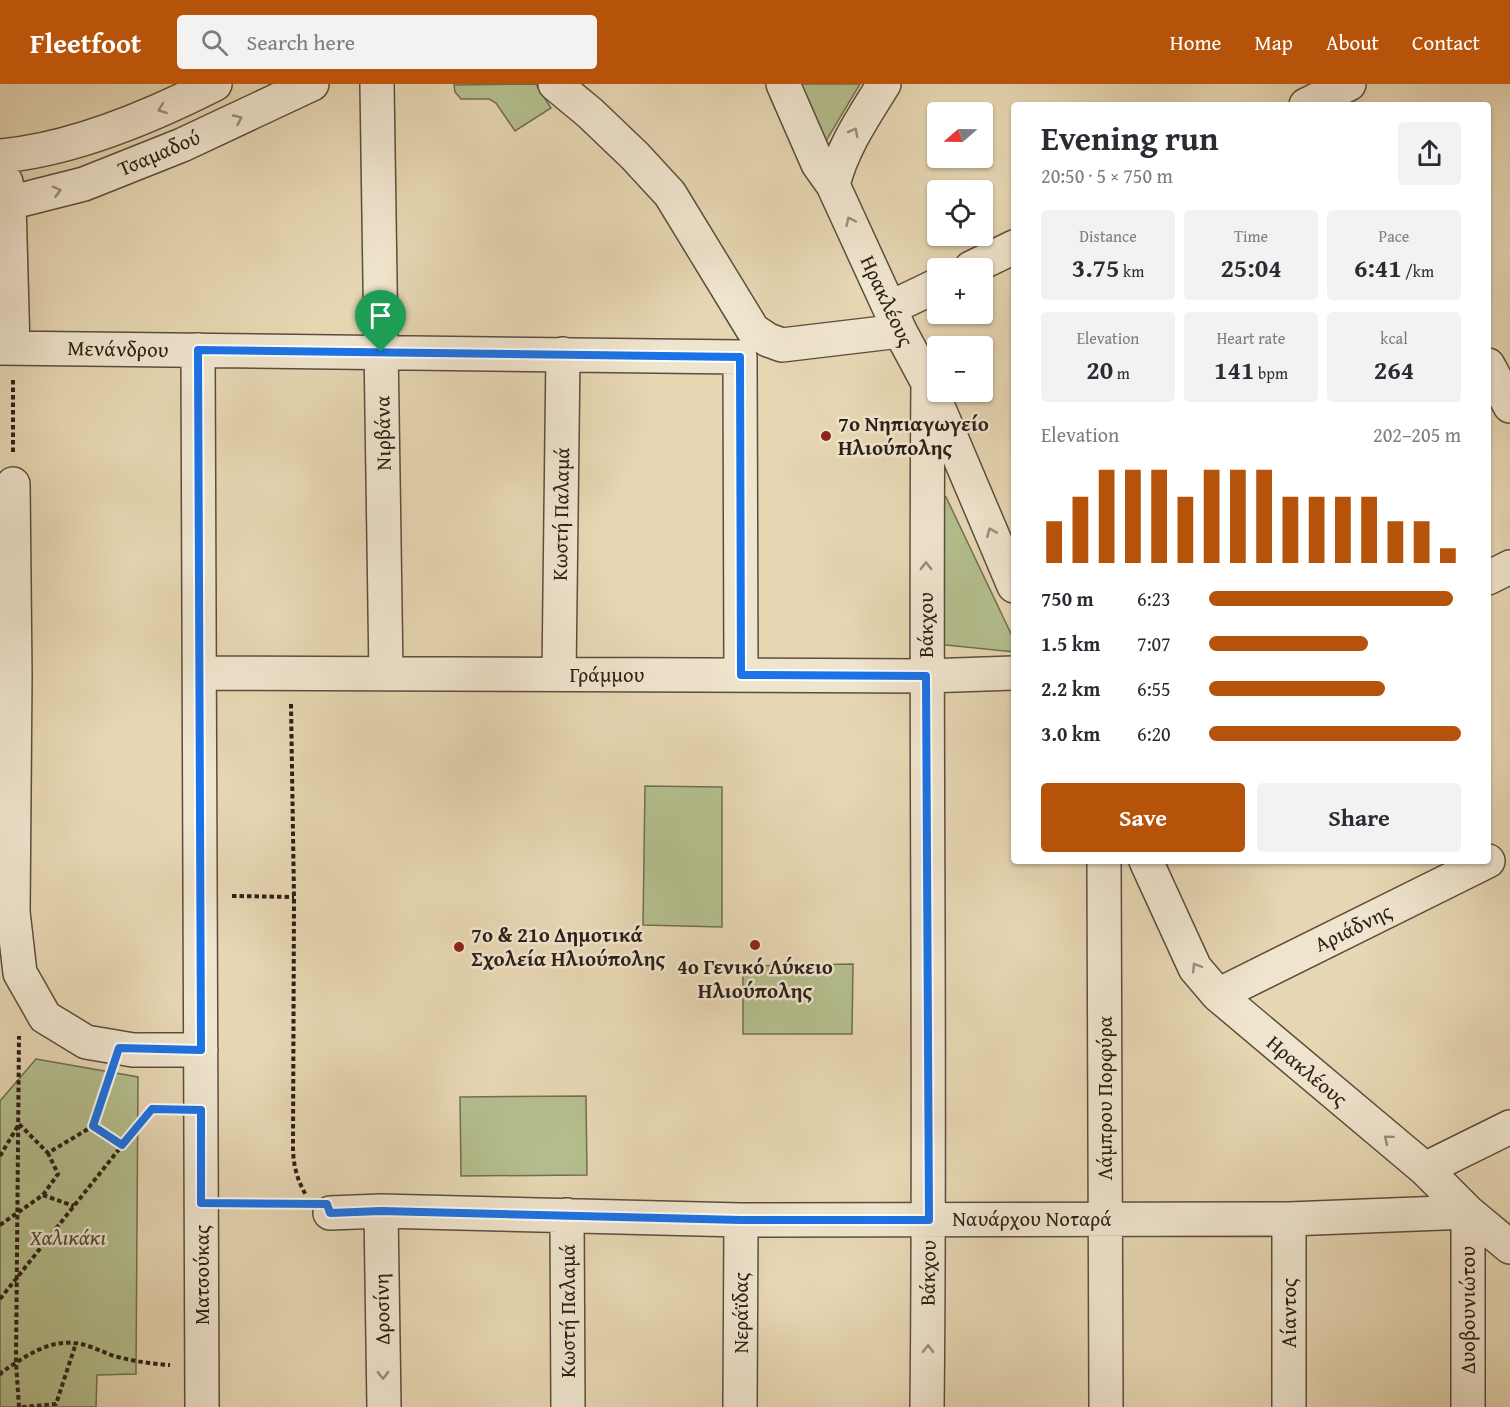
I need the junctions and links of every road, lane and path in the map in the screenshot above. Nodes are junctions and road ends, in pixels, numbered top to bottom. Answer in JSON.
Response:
{"nodes":[{"id":1,"x":215,"y":84,"type":"edge"},
{"id":2,"x":312,"y":84,"type":"edge"},
{"id":3,"x":377,"y":84,"type":"edge"},
{"id":4,"x":555,"y":84,"type":"edge"},
{"id":5,"x":783,"y":84,"type":"edge"},
{"id":6,"x":884,"y":84,"type":"edge"},
{"id":7,"x":1350,"y":90,"type":"edge"},
{"id":8,"x":1315,"y":102,"type":"edge"},
{"id":9,"x":1,"y":152,"type":"edge"},
{"id":10,"x":833,"y":185,"type":"junction"},
{"id":11,"x":5,"y":203,"type":"edge"},
{"id":12,"x":1011,"y":249,"type":"edge"},
{"id":13,"x":992,"y":258,"type":"edge"},
{"id":14,"x":927,"y":294,"type":"edge"},
{"id":15,"x":895,"y":320,"type":"junction"},
{"id":16,"x":7,"y":348,"type":"edge"},
{"id":17,"x":742,"y":348,"type":"junction"},
{"id":18,"x":198,"y":350,"type":"junction"},
{"id":19,"x":381,"y":352,"type":"junction"},
{"id":20,"x":562,"y":354,"type":"junction"},
{"id":21,"x":1491,"y":371,"type":"edge"},
{"id":22,"x":927,"y":381,"type":"edge"},
{"id":23,"x":928,"y":402,"type":"edge"},
{"id":24,"x":936,"y":402,"type":"edge"},
{"id":25,"x":1510,"y":406,"type":"edge"},
{"id":26,"x":13,"y":484,"type":"joint"},
{"id":27,"x":1510,"y":567,"type":"edge"},
{"id":28,"x":1011,"y":574,"type":"edge"},
{"id":29,"x":1491,"y":576,"type":"edge"},
{"id":30,"x":200,"y":673,"type":"junction"},
{"id":31,"x":291,"y":673,"type":"junction"},
{"id":32,"x":1011,"y":673,"type":"edge"},
{"id":33,"x":386,"y":674,"type":"junction"},
{"id":34,"x":559,"y":674,"type":"junction"},
{"id":35,"x":7,"y":675,"type":"edge"},
{"id":36,"x":741,"y":675,"type":"junction"},
{"id":37,"x":926,"y":676,"type":"junction"},
{"id":38,"x":7,"y":770,"type":"edge"},
{"id":39,"x":1510,"y":850,"type":"edge"},
{"id":40,"x":1491,"y":860,"type":"edge"},
{"id":41,"x":1104,"y":864,"type":"edge"},
{"id":42,"x":1147,"y":864,"type":"edge"},
{"id":43,"x":1482,"y":864,"type":"edge"},
{"id":44,"x":201,"y":895,"type":"junction"},
{"id":45,"x":294,"y":897,"type":"junction"},
{"id":46,"x":1218,"y":995,"type":"junction"},
{"id":47,"x":19,"y":1031,"type":"dead end"},
{"id":48,"x":119,"y":1048,"type":"junction"},
{"id":49,"x":201,"y":1050,"type":"junction"},
{"id":50,"x":201,"y":1110,"type":"junction"},
{"id":51,"x":19,"y":1124,"type":"junction"},
{"id":52,"x":93,"y":1126,"type":"junction"},
{"id":53,"x":1510,"y":1127,"type":"edge"},
{"id":54,"x":122,"y":1145,"type":"junction"},
{"id":55,"x":48,"y":1153,"type":"junction"},
{"id":56,"x":0,"y":1156,"type":"edge"},
{"id":57,"x":1425,"y":1169,"type":"junction"},
{"id":58,"x":43,"y":1195,"type":"junction"},
{"id":59,"x":201,"y":1203,"type":"junction"},
{"id":60,"x":74,"y":1206,"type":"junction"},
{"id":61,"x":329,"y":1208,"type":"junction"},
{"id":62,"x":381,"y":1211,"type":"junction"},
{"id":63,"x":19,"y":1212,"type":"junction"},
{"id":64,"x":1467,"y":1212,"type":"junction"},
{"id":65,"x":567,"y":1215,"type":"junction"},
{"id":66,"x":1105,"y":1219,"type":"junction"},
{"id":67,"x":1289,"y":1219,"type":"junction"},
{"id":68,"x":741,"y":1220,"type":"junction"},
{"id":69,"x":929,"y":1220,"type":"junction"},
{"id":70,"x":0,"y":1225,"type":"edge"},
{"id":71,"x":1510,"y":1247,"type":"edge"},
{"id":72,"x":18,"y":1275,"type":"junction"},
{"id":73,"x":0,"y":1299,"type":"edge"},
{"id":74,"x":76,"y":1343,"type":"junction"},
{"id":75,"x":16,"y":1362,"type":"junction"},
{"id":76,"x":202,"y":1367,"type":"junction"},
{"id":77,"x":0,"y":1375,"type":"edge"},
{"id":78,"x":57,"y":1405,"type":"edge"},
{"id":79,"x":20,"y":1407,"type":"edge"},
{"id":80,"x":202,"y":1407,"type":"edge"},
{"id":81,"x":384,"y":1407,"type":"edge"},
{"id":82,"x":568,"y":1407,"type":"edge"},
{"id":83,"x":740,"y":1407,"type":"edge"},
{"id":84,"x":927,"y":1407,"type":"edge"},
{"id":85,"x":1106,"y":1407,"type":"edge"},
{"id":86,"x":1289,"y":1407,"type":"edge"},
{"id":87,"x":1468,"y":1407,"type":"edge"}],
"edges":[{"from":1,"to":9,"type":"street","name":"Τσαμαδού","one_way":true},
{"from":11,"to":2,"type":"street","name":"Τσαμαδού","one_way":true},
{"from":3,"to":19,"type":"street","name":"Νιρβάνα"},
{"from":4,"to":17,"type":"street"},
{"from":5,"to":10,"type":"street","name":"Ηρακλέους"},
{"from":10,"to":6,"type":"street","one_way":true},
{"from":7,"to":8,"type":"street"},
{"from":9,"to":11,"type":"street"},
{"from":15,"to":10,"type":"street","name":"Ηρακλέους","one_way":true},
{"from":11,"to":16,"type":"street"},
{"from":12,"to":13,"type":"street"},
{"from":14,"to":15,"type":"street"},
{"from":15,"to":17,"type":"street"},
{"from":15,"to":22,"type":"street","name":"Ηρακλέους"},
{"from":16,"to":18,"type":"street","name":"Μενάνδρου"},
{"from":16,"to":26,"type":"path"},
{"from":17,"to":20,"type":"street","name":"Μενάνδρου"},
{"from":17,"to":36,"type":"street"},
{"from":18,"to":19,"type":"street","name":"Μενάνδρου"},
{"from":18,"to":30,"type":"street","name":"Ματσούκας"},
{"from":19,"to":20,"type":"street","name":"Μενάνδρου"},
{"from":19,"to":33,"type":"street","name":"Νιρβάνα"},
{"from":20,"to":34,"type":"street","name":"Κωστή Παλαμά"},
{"from":21,"to":25,"type":"street"},
{"from":37,"to":23,"type":"street","name":"Βάκχου","one_way":true},
{"from":28,"to":24,"type":"street","name":"Ηρακλέους","one_way":true},
{"from":26,"to":35,"type":"street"},
{"from":27,"to":29,"type":"street"},
{"from":30,"to":31,"type":"street","name":"Γράμμου"},
{"from":30,"to":44,"type":"street","name":"Ματσούκας"},
{"from":31,"to":33,"type":"street","name":"Γράμμου"},
{"from":31,"to":45,"type":"path"},
{"from":32,"to":37,"type":"street","name":"Γράμμου"},
{"from":33,"to":34,"type":"street","name":"Γράμμου"},
{"from":34,"to":36,"type":"street","name":"Γράμμου"},
{"from":35,"to":38,"type":"street"},
{"from":36,"to":37,"type":"street","name":"Γράμμου"},
{"from":37,"to":69,"type":"street","name":"Βάκχου"},
{"from":38,"to":48,"type":"street"},
{"from":39,"to":40,"type":"street","name":"Αριάδνης"},
{"from":41,"to":66,"type":"street","name":"Λάμπρου Πορφύρα"},
{"from":46,"to":42,"type":"street","name":"Ηρακλέους","one_way":true},
{"from":43,"to":46,"type":"street","name":"Αριάδνης"},
{"from":44,"to":45,"type":"path"},
{"from":44,"to":49,"type":"street","name":"Ματσούκας"},
{"from":45,"to":61,"type":"path"},
{"from":57,"to":46,"type":"street","name":"Ηρακλέους","one_way":true},
{"from":47,"to":51,"type":"path"},
{"from":48,"to":49,"type":"street"},
{"from":48,"to":52,"type":"path"},
{"from":49,"to":50,"type":"street","name":"Ματσούκας"},
{"from":50,"to":54,"type":"path"},
{"from":50,"to":59,"type":"street","name":"Ματσούκας"},
{"from":51,"to":55,"type":"path"},
{"from":51,"to":56,"type":"path"},
{"from":51,"to":63,"type":"path"},
{"from":52,"to":54,"type":"path"},
{"from":52,"to":55,"type":"path"},
{"from":53,"to":57,"type":"street"},
{"from":54,"to":60,"type":"path"},
{"from":55,"to":58,"type":"path"},
{"from":57,"to":64,"type":"street","name":"Ηρακλέους"},
{"from":58,"to":60,"type":"path"},
{"from":58,"to":63,"type":"path"},
{"from":59,"to":61,"type":"path"},
{"from":59,"to":76,"type":"street","name":"Ματσούκας"},
{"from":60,"to":72,"type":"path"},
{"from":61,"to":62,"type":"street","name":"Ναυάρχου Νοταρά"},
{"from":62,"to":65,"type":"street","name":"Ναυάρχου Νοταρά"},
{"from":62,"to":81,"type":"street","name":"Δροσίνη","one_way":true},
{"from":63,"to":70,"type":"path"},
{"from":63,"to":72,"type":"path"},
{"from":64,"to":67,"type":"street","name":"Ναυάρχου Νοταρά"},
{"from":64,"to":71,"type":"street","name":"Ηρακλέους"},
{"from":64,"to":87,"type":"street","name":"Δυοβουνιώτου"},
{"from":65,"to":68,"type":"street","name":"Ναυάρχου Νοταρά"},
{"from":65,"to":82,"type":"street","name":"Κωστή Παλαμά"},
{"from":66,"to":67,"type":"street","name":"Ναυάρχου Νοταρά"},
{"from":66,"to":69,"type":"street","name":"Ναυάρχου Νοταρά"},
{"from":66,"to":85,"type":"street","name":"Λάμπρου Πορφύρα"},
{"from":67,"to":86,"type":"street","name":"Αίαντος"},
{"from":68,"to":69,"type":"street","name":"Ναυάρχου Νοταρά"},
{"from":68,"to":83,"type":"street","name":"Νεράϊδας"},
{"from":84,"to":69,"type":"street","name":"Βάκχου","one_way":true},
{"from":72,"to":73,"type":"path"},
{"from":72,"to":75,"type":"path"},
{"from":74,"to":75,"type":"path"},
{"from":74,"to":76,"type":"path"},
{"from":74,"to":78,"type":"path"},
{"from":75,"to":77,"type":"path"},
{"from":75,"to":79,"type":"path"},
{"from":76,"to":80,"type":"street","name":"Ματσούκας"},
{"from":78,"to":79,"type":"path"}]}
